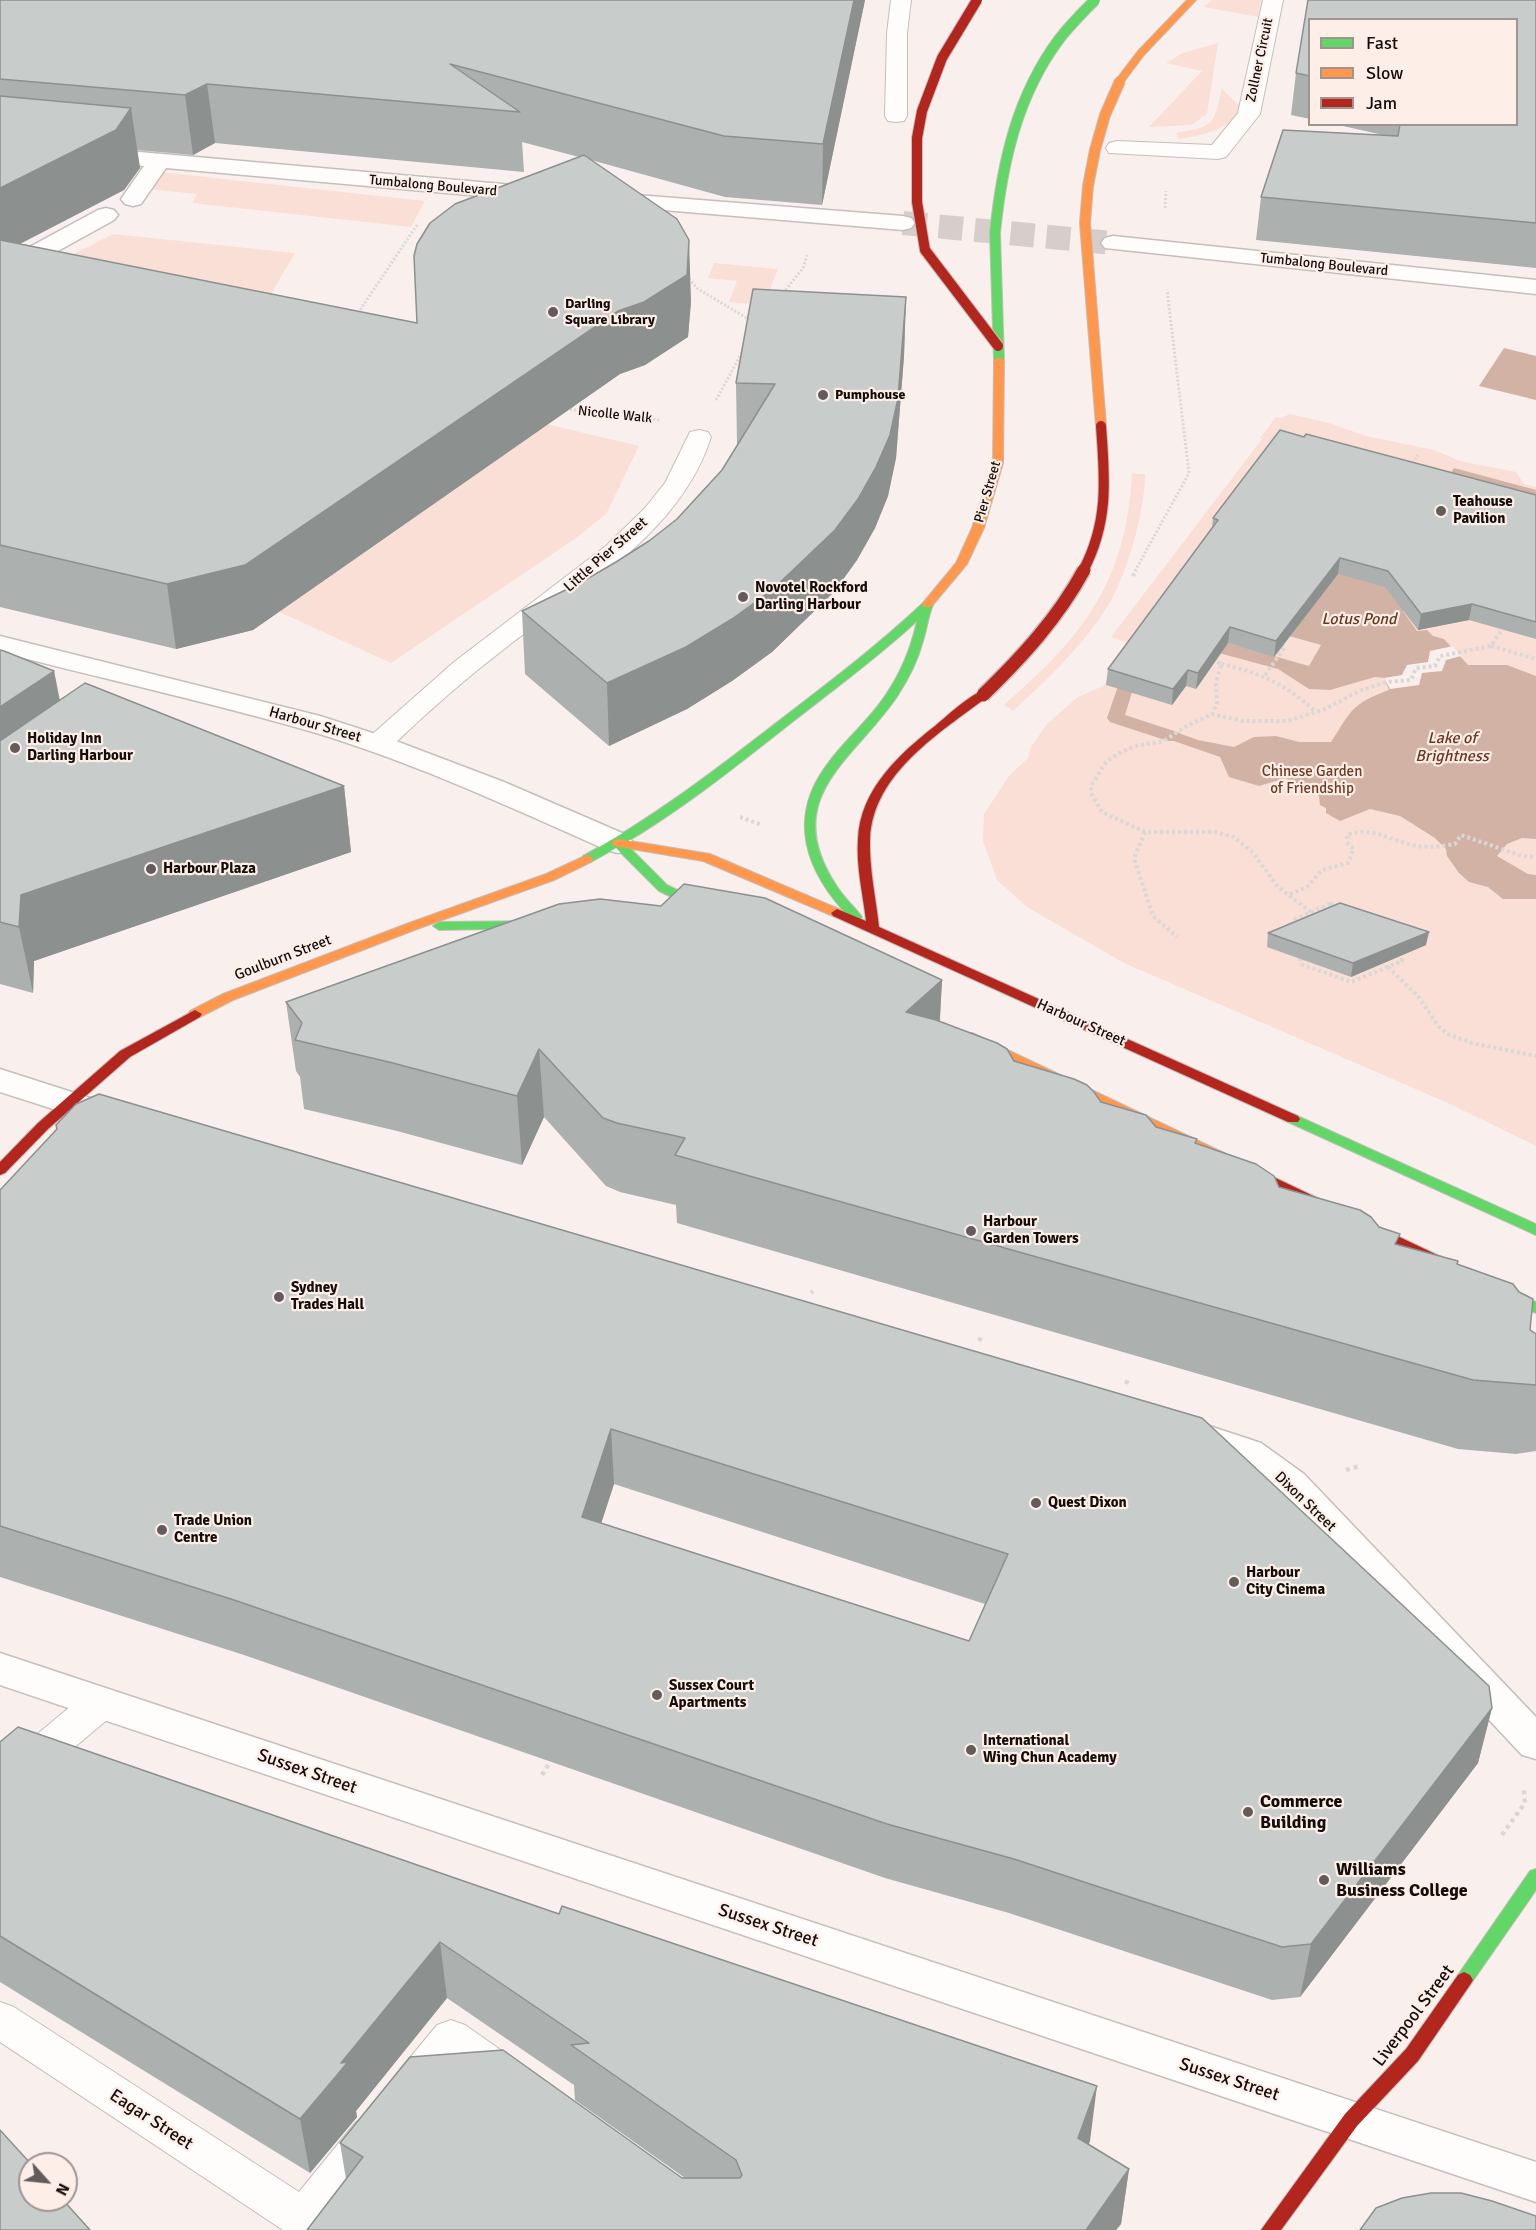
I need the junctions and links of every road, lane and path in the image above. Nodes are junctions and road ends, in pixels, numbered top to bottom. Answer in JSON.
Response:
{"nodes":[{"id":1,"x":901,"y":0,"type":"edge"},
{"id":2,"x":977,"y":0,"type":"edge"},
{"id":3,"x":1095,"y":0,"type":"edge"},
{"id":4,"x":1192,"y":0,"type":"edge"},
{"id":5,"x":1273,"y":0,"type":"edge"},
{"id":6,"x":896,"y":116,"type":"dead end"},
{"id":7,"x":1117,"y":148,"type":"dead end"},
{"id":8,"x":69,"y":152,"type":"edge"},
{"id":9,"x":160,"y":160,"type":"junction"},
{"id":10,"x":442,"y":187,"type":"junction"},
{"id":11,"x":1166,"y":189,"type":"dead end"},
{"id":12,"x":560,"y":196,"type":"edge"},
{"id":13,"x":584,"y":198,"type":"edge"},
{"id":14,"x":133,"y":199,"type":"dead end"},
{"id":15,"x":106,"y":215,"type":"dead end"},
{"id":16,"x":819,"y":217,"type":"junction"},
{"id":17,"x":903,"y":224,"type":"tunnel mouth"},
{"id":18,"x":1113,"y":243,"type":"tunnel mouth"},
{"id":19,"x":1162,"y":248,"type":"junction"},
{"id":20,"x":681,"y":272,"type":"edge"},
{"id":21,"x":0,"y":273,"type":"edge"},
{"id":22,"x":1536,"y":287,"type":"edge"},
{"id":23,"x":777,"y":300,"type":"edge"},
{"id":24,"x":358,"y":313,"type":"edge"},
{"id":25,"x":757,"y":324,"type":"edge"},
{"id":26,"x":746,"y":345,"type":"edge"},
{"id":27,"x":998,"y":346,"type":"junction"},
{"id":28,"x":564,"y":408,"type":"edge"},
{"id":29,"x":700,"y":431,"type":"junction"},
{"id":30,"x":1418,"y":455,"type":"dead end"},
{"id":31,"x":1408,"y":469,"type":"edge"},
{"id":32,"x":1129,"y":584,"type":"dead end"},
{"id":33,"x":926,"y":606,"type":"junction"},
{"id":34,"x":1509,"y":618,"type":"edge"},
{"id":35,"x":1495,"y":621,"type":"edge"},
{"id":36,"x":1506,"y":624,"type":"junction"},
{"id":37,"x":1516,"y":627,"type":"edge"},
{"id":38,"x":1272,"y":643,"type":"edge"},
{"id":39,"x":0,"y":644,"type":"edge"},
{"id":40,"x":1491,"y":646,"type":"junction"},
{"id":41,"x":1277,"y":658,"type":"joint"},
{"id":42,"x":1211,"y":659,"type":"edge"},
{"id":43,"x":1536,"y":659,"type":"edge"},
{"id":44,"x":1221,"y":664,"type":"junction"},
{"id":45,"x":1265,"y":675,"type":"junction"},
{"id":46,"x":165,"y":685,"type":"junction"},
{"id":47,"x":139,"y":704,"type":"edge"},
{"id":48,"x":1317,"y":712,"type":"junction"},
{"id":49,"x":1212,"y":714,"type":"junction"},
{"id":50,"x":1164,"y":741,"type":"joint"},
{"id":51,"x":378,"y":744,"type":"junction"},
{"id":52,"x":1145,"y":832,"type":"junction"},
{"id":53,"x":618,"y":843,"type":"junction"},
{"id":54,"x":1536,"y":857,"type":"edge"},
{"id":55,"x":1290,"y":894,"type":"junction"},
{"id":56,"x":1311,"y":912,"type":"junction"},
{"id":57,"x":722,"y":917,"type":"edge"},
{"id":58,"x":413,"y":926,"type":"junction"},
{"id":59,"x":553,"y":926,"type":"edge"},
{"id":60,"x":873,"y":928,"type":"junction"},
{"id":61,"x":1177,"y":937,"type":"dead end"},
{"id":62,"x":1388,"y":968,"type":"junction"},
{"id":63,"x":963,"y":1033,"type":"edge"},
{"id":64,"x":1536,"y":1056,"type":"edge"},
{"id":65,"x":0,"y":1080,"type":"edge"},
{"id":66,"x":69,"y":1101,"type":"junction"},
{"id":67,"x":124,"y":1121,"type":"edge"},
{"id":68,"x":0,"y":1170,"type":"edge"},
{"id":69,"x":1536,"y":1230,"type":"edge"},
{"id":70,"x":815,"y":1288,"type":"dead end"},
{"id":71,"x":812,"y":1293,"type":"dead end"},
{"id":72,"x":1536,"y":1308,"type":"edge"},
{"id":73,"x":982,"y":1336,"type":"dead end"},
{"id":74,"x":979,"y":1341,"type":"dead end"},
{"id":75,"x":1164,"y":1426,"type":"edge"},
{"id":76,"x":0,"y":1669,"type":"edge"},
{"id":77,"x":101,"y":1703,"type":"junction"},
{"id":78,"x":1536,"y":1743,"type":"edge"},
{"id":79,"x":550,"y":1762,"type":"edge"},
{"id":80,"x":542,"y":1775,"type":"dead end"},
{"id":81,"x":0,"y":1788,"type":"edge"},
{"id":82,"x":1536,"y":1876,"type":"edge"},
{"id":83,"x":0,"y":2020,"type":"edge"},
{"id":84,"x":538,"y":2100,"type":"edge"},
{"id":85,"x":1351,"y":2120,"type":"junction"},
{"id":86,"x":1536,"y":2182,"type":"edge"},
{"id":87,"x":1269,"y":2230,"type":"edge"}],
"edges":[{"from":1,"to":6,"type":"lane"},
{"from":2,"to":27,"type":"main road","bridge":true},
{"from":3,"to":27,"type":"main road","name":"Pier Street","bridge":true},
{"from":4,"to":60,"type":"main road","bridge":true},
{"from":5,"to":7,"type":"lane","name":"Zollner Circuit"},
{"from":8,"to":9,"type":"street","name":"Tumbalong Boulevard"},
{"from":9,"to":10,"type":"street","name":"Tumbalong Boulevard"},
{"from":9,"to":14,"type":"street"},
{"from":10,"to":12,"type":"street","name":"Tumbalong Boulevard"},
{"from":10,"to":24,"type":"path"},
{"from":11,"to":19,"type":"path"},
{"from":13,"to":16,"type":"street"},
{"from":15,"to":21,"type":"street"},
{"from":16,"to":17,"type":"street"},
{"from":16,"to":23,"type":"path"},
{"from":18,"to":19,"type":"street","name":"Tumbalong Boulevard"},
{"from":19,"to":22,"type":"street","name":"Tumbalong Boulevard"},
{"from":19,"to":32,"type":"path"},
{"from":20,"to":25,"type":"path"},
{"from":26,"to":29,"type":"path"},
{"from":27,"to":33,"type":"main road","name":"Pier Street"},
{"from":28,"to":29,"type":"path","name":"Nicolle Walk"},
{"from":29,"to":51,"type":"lane","name":"Little Pier Street"},
{"from":30,"to":31,"type":"path"},
{"from":33,"to":53,"type":"main road","name":"Pier Street"},
{"from":33,"to":60,"type":"main road"},
{"from":34,"to":36,"type":"path"},
{"from":35,"to":36,"type":"path"},
{"from":36,"to":37,"type":"path"},
{"from":36,"to":40,"type":"path"},
{"from":38,"to":41,"type":"path"},
{"from":39,"to":46,"type":"street","name":"Harbour Street"},
{"from":40,"to":43,"type":"path"},
{"from":40,"to":48,"type":"path"},
{"from":41,"to":45,"type":"path"},
{"from":42,"to":44,"type":"path"},
{"from":44,"to":45,"type":"path"},
{"from":44,"to":49,"type":"path"},
{"from":45,"to":48,"type":"path"},
{"from":46,"to":47,"type":"street"},
{"from":46,"to":51,"type":"street","name":"Harbour Street"},
{"from":48,"to":49,"type":"path"},
{"from":49,"to":50,"type":"path"},
{"from":50,"to":52,"type":"path"},
{"from":51,"to":53,"type":"street","name":"Harbour Street"},
{"from":52,"to":55,"type":"path"},
{"from":52,"to":61,"type":"path"},
{"from":53,"to":57,"type":"main road","name":"Harbour Street"},
{"from":53,"to":58,"type":"main road","name":"Goulburn Street"},
{"from":53,"to":60,"type":"main road","name":"Harbour Street"},
{"from":54,"to":55,"type":"path"},
{"from":55,"to":56,"type":"path"},
{"from":56,"to":62,"type":"path"},
{"from":56,"to":62,"type":"path"},
{"from":58,"to":59,"type":"main road"},
{"from":58,"to":66,"type":"main road","name":"Goulburn Street"},
{"from":60,"to":69,"type":"main road","name":"Harbour Street"},
{"from":62,"to":64,"type":"path"},
{"from":63,"to":72,"type":"main road"},
{"from":65,"to":66,"type":"street"},
{"from":66,"to":67,"type":"street"},
{"from":66,"to":68,"type":"main road","name":"Goulburn Street"},
{"from":70,"to":71,"type":"path"},
{"from":73,"to":74,"type":"path"},
{"from":75,"to":78,"type":"street","name":"Dixon Street"},
{"from":76,"to":77,"type":"street","name":"Sussex Street"},
{"from":77,"to":81,"type":"lane"},
{"from":77,"to":85,"type":"street","name":"Sussex Street"},
{"from":79,"to":80,"type":"path"},
{"from":82,"to":85,"type":"main road","name":"Liverpool Street"},
{"from":83,"to":84,"type":"lane","name":"Eagar Street"},
{"from":85,"to":86,"type":"street","name":"Sussex Street"},
{"from":85,"to":87,"type":"main road","name":"Liverpool Street"}]}
